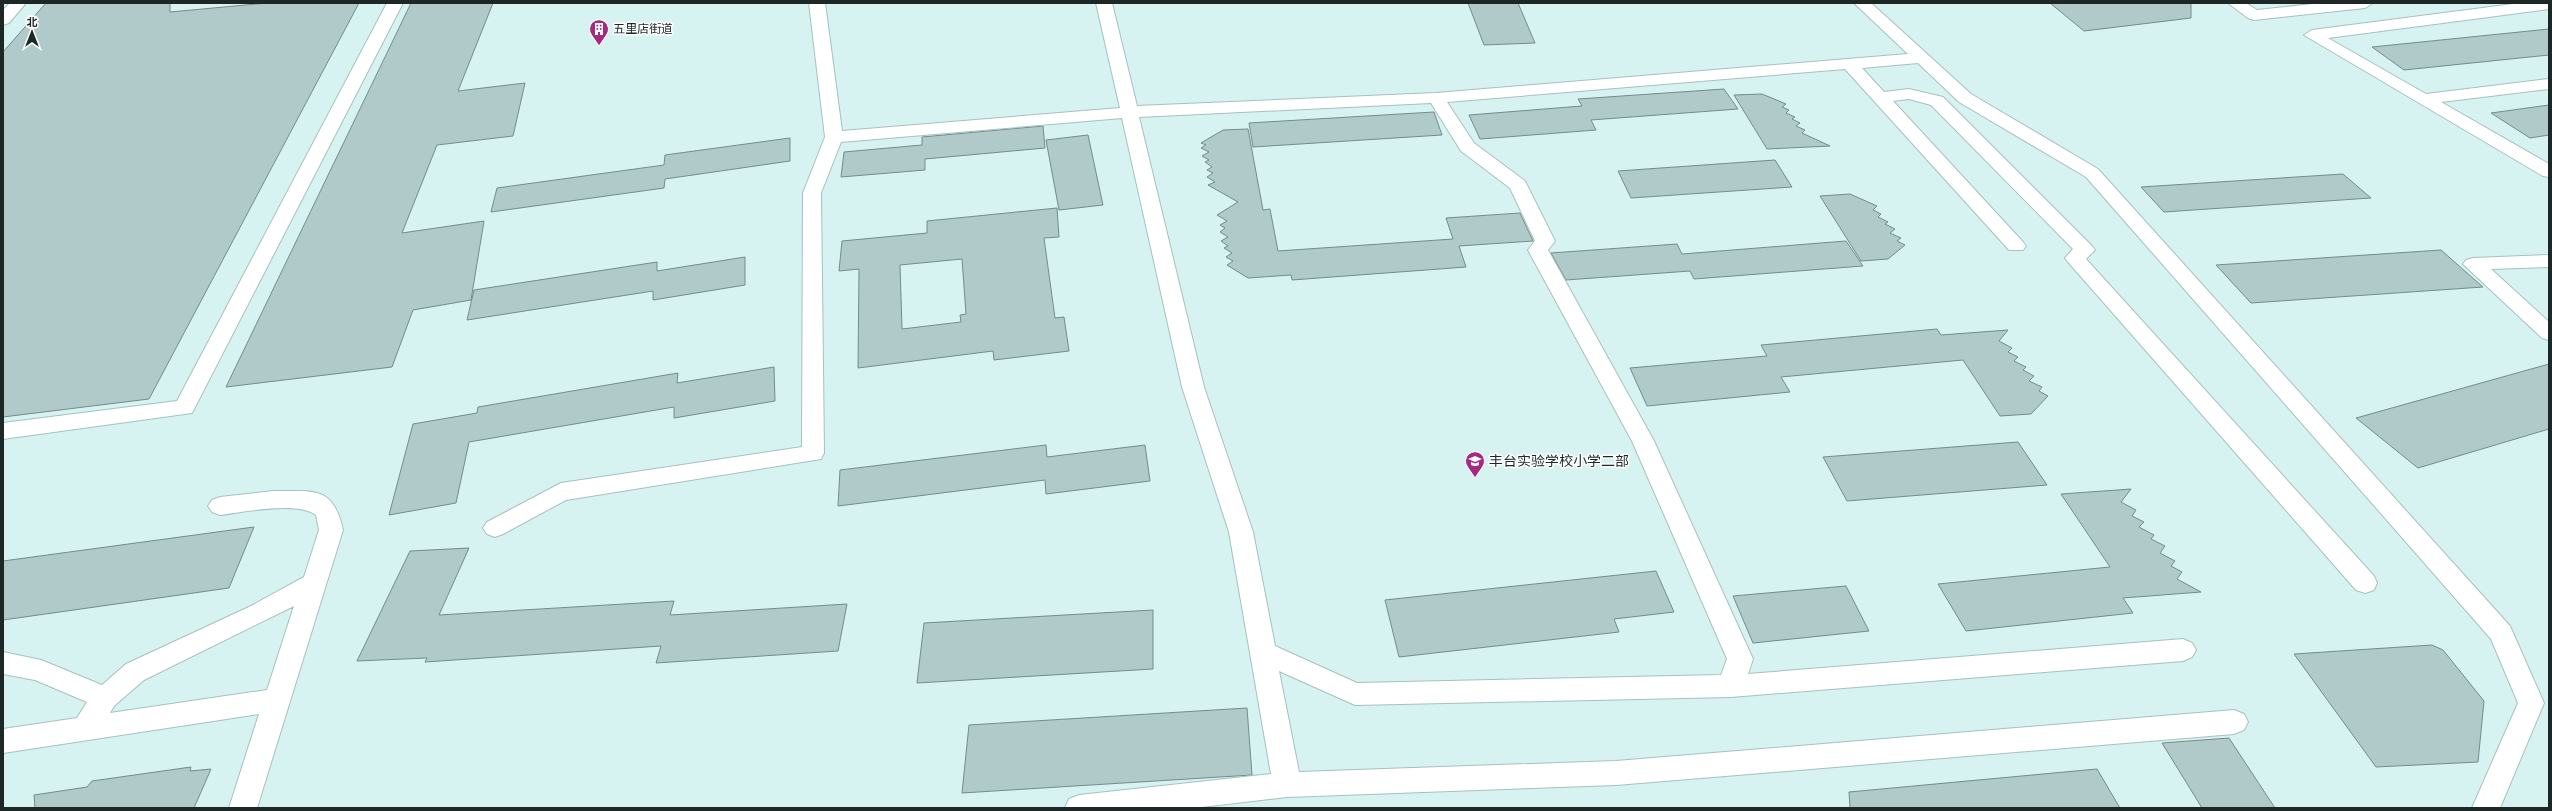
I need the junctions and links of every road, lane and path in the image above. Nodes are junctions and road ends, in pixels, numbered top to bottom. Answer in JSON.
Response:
{"nodes":[{"id":1,"x":18,"y":3,"type":"edge"},
{"id":2,"x":395,"y":3,"type":"edge"},
{"id":3,"x":817,"y":3,"type":"edge"},
{"id":4,"x":1104,"y":3,"type":"edge"},
{"id":5,"x":1862,"y":3,"type":"edge"},
{"id":6,"x":2236,"y":3,"type":"edge"},
{"id":7,"x":2365,"y":3,"type":"edge"},
{"id":8,"x":2549,"y":4,"type":"edge"},
{"id":9,"x":3,"y":20,"type":"edge"},
{"id":10,"x":1922,"y":58,"type":"junction"},
{"id":11,"x":1849,"y":64,"type":"junction"},
{"id":12,"x":2549,"y":84,"type":"edge"},
{"id":13,"x":1436,"y":98,"type":"junction"},
{"id":14,"x":2425,"y":99,"type":"junction"},
{"id":15,"x":1882,"y":100,"type":"junction"},
{"id":16,"x":1129,"y":112,"type":"junction"},
{"id":17,"x":834,"y":137,"type":"junction"},
{"id":18,"x":2549,"y":172,"type":"edge"},
{"id":19,"x":2016,"y":246,"type":"dead end"},
{"id":20,"x":2549,"y":261,"type":"edge"},
{"id":21,"x":2549,"y":333,"type":"edge"},
{"id":22,"x":3,"y":431,"type":"edge"},
{"id":23,"x":220,"y":506,"type":"dead end"},
{"id":24,"x":495,"y":528,"type":"dead end"},
{"id":25,"x":314,"y":583,"type":"junction"},
{"id":26,"x":2365,"y":583,"type":"dead end"},
{"id":27,"x":2182,"y":650,"type":"dead end"},
{"id":28,"x":1263,"y":652,"type":"junction"},
{"id":29,"x":3,"y":663,"type":"edge"},
{"id":30,"x":1731,"y":686,"type":"junction"},
{"id":31,"x":105,"y":698,"type":"junction"},
{"id":32,"x":278,"y":700,"type":"junction"},
{"id":33,"x":2234,"y":722,"type":"dead end"},
{"id":34,"x":85,"y":729,"type":"junction"},
{"id":35,"x":3,"y":741,"type":"edge"},
{"id":36,"x":1288,"y":784,"type":"junction"},
{"id":37,"x":243,"y":808,"type":"edge"},
{"id":38,"x":1079,"y":808,"type":"edge"},
{"id":39,"x":2486,"y":808,"type":"edge"}],
"edges":[{"from":1,"to":9,"type":"street"},
{"from":2,"to":22,"type":"street"},
{"from":3,"to":17,"type":"street"},
{"from":4,"to":16,"type":"street"},
{"from":5,"to":10,"type":"street"},
{"from":6,"to":7,"type":"street"},
{"from":8,"to":14,"type":"street"},
{"from":10,"to":11,"type":"street"},
{"from":10,"to":39,"type":"street"},
{"from":11,"to":13,"type":"street"},
{"from":11,"to":15,"type":"street"},
{"from":12,"to":14,"type":"street"},
{"from":13,"to":16,"type":"street"},
{"from":13,"to":30,"type":"street"},
{"from":14,"to":18,"type":"street"},
{"from":15,"to":19,"type":"street"},
{"from":15,"to":26,"type":"street"},
{"from":16,"to":17,"type":"street"},
{"from":16,"to":28,"type":"street"},
{"from":17,"to":24,"type":"street"},
{"from":20,"to":21,"type":"street"},
{"from":23,"to":25,"type":"street"},
{"from":25,"to":31,"type":"street"},
{"from":25,"to":32,"type":"street"},
{"from":27,"to":30,"type":"street"},
{"from":28,"to":30,"type":"street"},
{"from":28,"to":36,"type":"street"},
{"from":29,"to":31,"type":"street"},
{"from":31,"to":34,"type":"street"},
{"from":32,"to":34,"type":"street"},
{"from":32,"to":37,"type":"street"},
{"from":33,"to":36,"type":"street"},
{"from":34,"to":35,"type":"street"},
{"from":36,"to":38,"type":"street"}]}
